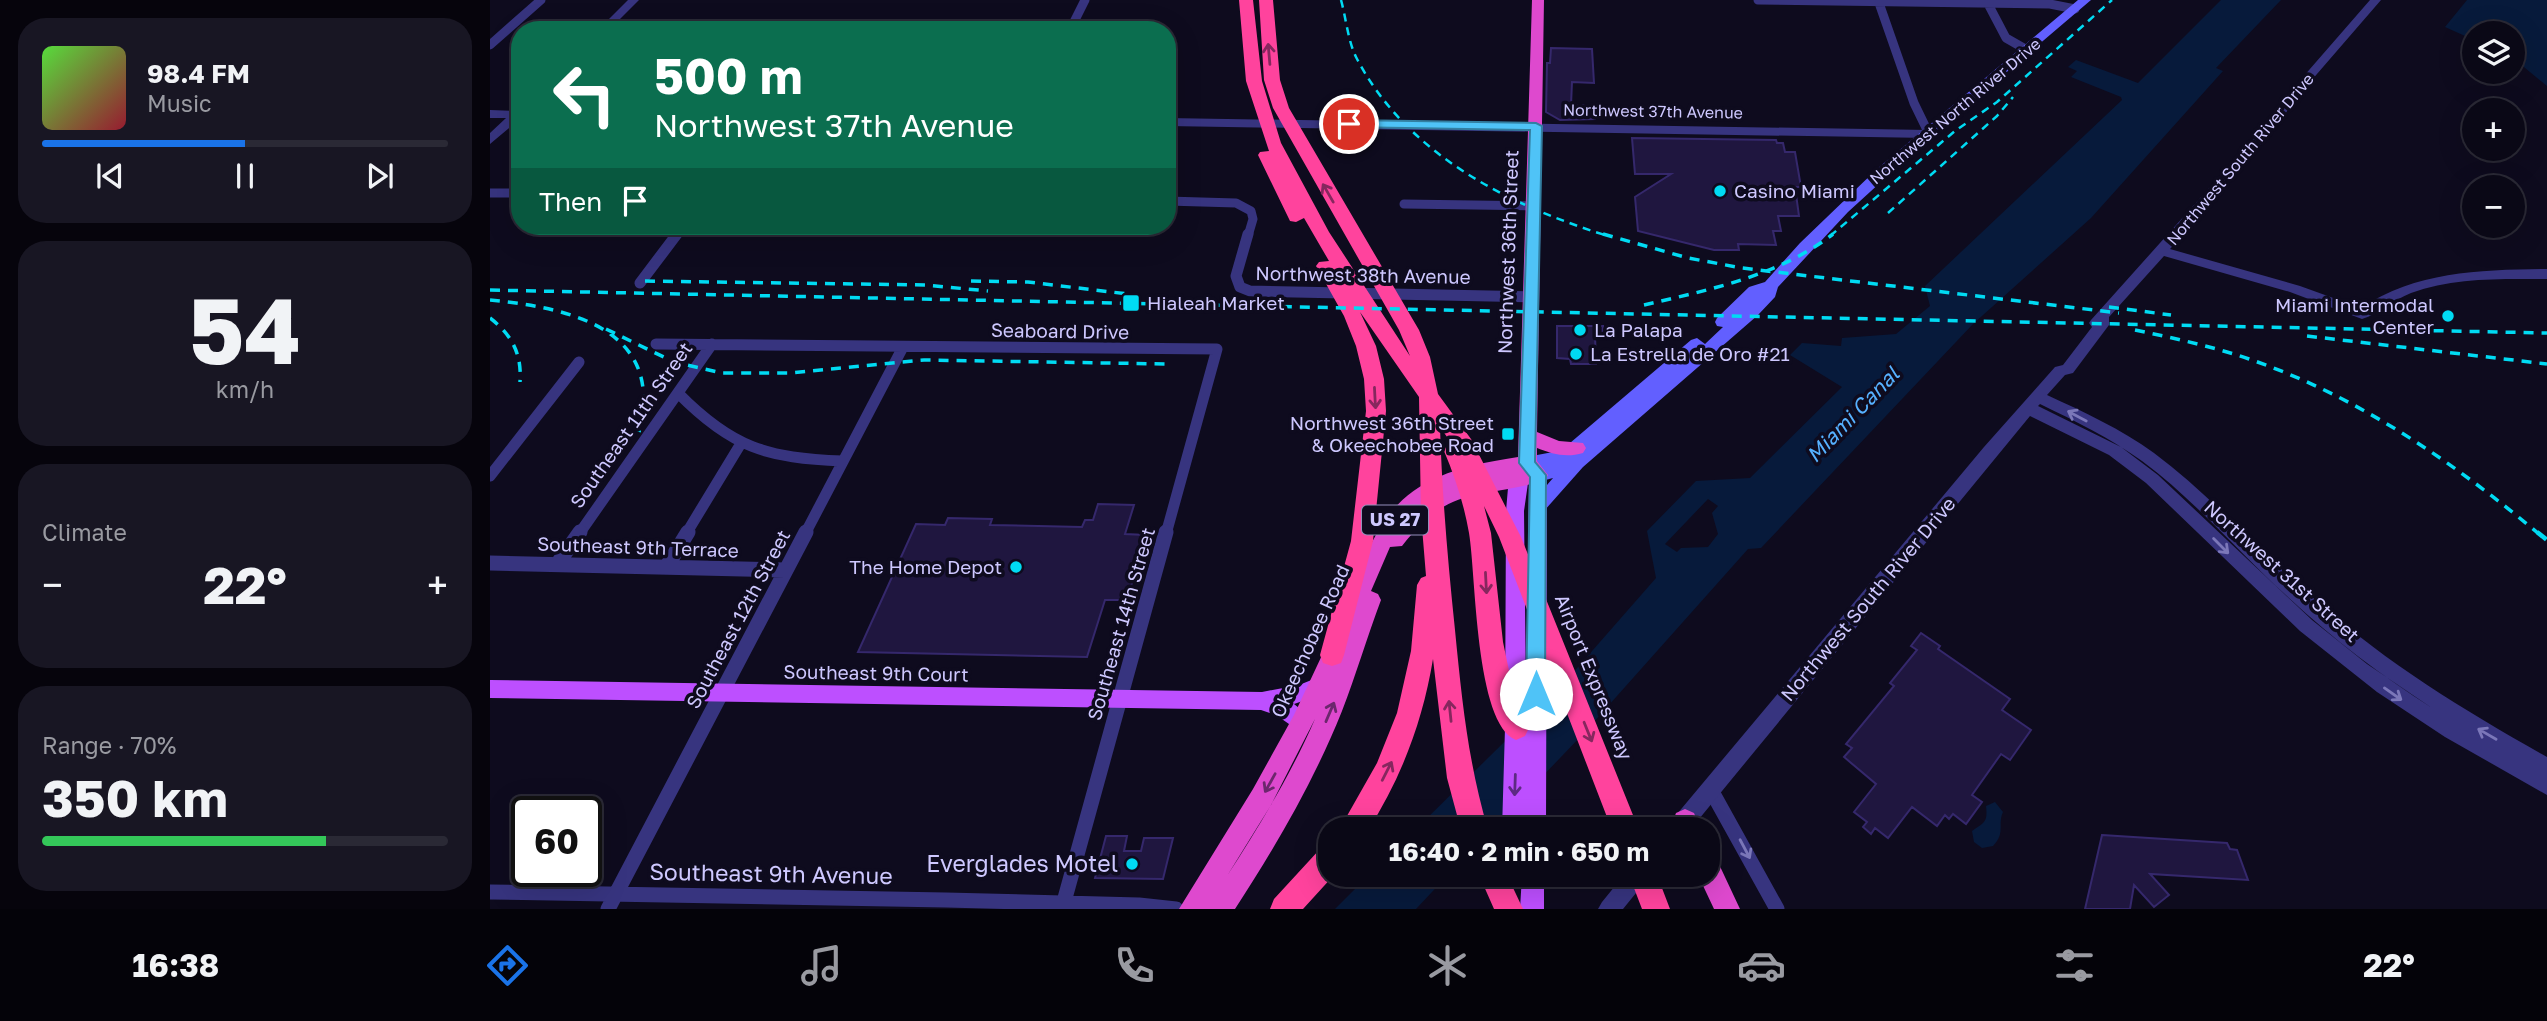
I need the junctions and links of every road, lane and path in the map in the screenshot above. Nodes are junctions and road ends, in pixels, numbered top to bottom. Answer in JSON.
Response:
{"nodes":[{"id":1,"x":541,"y":0,"type":"edge"},
{"id":2,"x":634,"y":0,"type":"edge"},
{"id":3,"x":1085,"y":0,"type":"edge"},
{"id":4,"x":1234,"y":0,"type":"edge"},
{"id":5,"x":1246,"y":0,"type":"edge"},
{"id":6,"x":1266,"y":0,"type":"edge"},
{"id":7,"x":1538,"y":0,"type":"edge"},
{"id":8,"x":1758,"y":0,"type":"edge"},
{"id":9,"x":1765,"y":0,"type":"edge"},
{"id":10,"x":2376,"y":0,"type":"edge"},
{"id":11,"x":1879,"y":1,"type":"edge"},
{"id":12,"x":1987,"y":2,"type":"edge"},
{"id":13,"x":2080,"y":5,"type":"edge"},
{"id":14,"x":517,"y":21,"type":"edge"},
{"id":15,"x":612,"y":21,"type":"edge"},
{"id":16,"x":1074,"y":21,"type":"edge"},
{"id":17,"x":511,"y":26,"type":"edge"},
{"id":18,"x":490,"y":45,"type":"edge"},
{"id":19,"x":2027,"y":50,"type":"junction"},
{"id":20,"x":1255,"y":107,"type":"junction"},
{"id":21,"x":511,"y":113,"type":"edge"},
{"id":22,"x":490,"y":114,"type":"edge"},
{"id":23,"x":511,"y":120,"type":"edge"},
{"id":24,"x":1176,"y":122,"type":"edge"},
{"id":25,"x":1536,"y":126,"type":"junction"},
{"id":26,"x":1928,"y":134,"type":"junction"},
{"id":27,"x":490,"y":140,"type":"edge"},
{"id":28,"x":490,"y":193,"type":"edge"},
{"id":29,"x":511,"y":193,"type":"edge"},
{"id":30,"x":1176,"y":201,"type":"edge"},
{"id":31,"x":1404,"y":204,"type":"dead end"},
{"id":32,"x":1535,"y":206,"type":"junction"},
{"id":33,"x":677,"y":235,"type":"edge"},
{"id":34,"x":2163,"y":251,"type":"junction"},
{"id":35,"x":2547,"y":274,"type":"edge"},
{"id":36,"x":640,"y":283,"type":"dead end"},
{"id":37,"x":1532,"y":296,"type":"junction"},
{"id":38,"x":1372,"y":332,"type":"junction"},
{"id":39,"x":656,"y":344,"type":"dead end"},
{"id":40,"x":712,"y":344,"type":"junction"},
{"id":41,"x":903,"y":347,"type":"junction"},
{"id":42,"x":1217,"y":349,"type":"joint"},
{"id":43,"x":579,"y":362,"type":"dead end"},
{"id":44,"x":678,"y":393,"type":"junction"},
{"id":45,"x":2032,"y":402,"type":"junction"},
{"id":46,"x":1527,"y":436,"type":"junction"},
{"id":47,"x":740,"y":445,"type":"junction"},
{"id":48,"x":1458,"y":447,"type":"junction"},
{"id":49,"x":1577,"y":455,"type":"junction"},
{"id":50,"x":843,"y":461,"type":"junction"},
{"id":51,"x":1527,"y":473,"type":"junction"},
{"id":52,"x":490,"y":475,"type":"edge"},
{"id":53,"x":1538,"y":506,"type":"junction"},
{"id":54,"x":2192,"y":506,"type":"junction"},
{"id":55,"x":490,"y":563,"type":"edge"},
{"id":56,"x":558,"y":563,"type":"junction"},
{"id":57,"x":667,"y":566,"type":"junction"},
{"id":58,"x":785,"y":570,"type":"junction"},
{"id":59,"x":1434,"y":592,"type":"junction"},
{"id":60,"x":1332,"y":655,"type":"junction"},
{"id":61,"x":1318,"y":686,"type":"junction"},
{"id":62,"x":490,"y":689,"type":"edge"},
{"id":63,"x":720,"y":694,"type":"junction"},
{"id":64,"x":1119,"y":699,"type":"junction"},
{"id":65,"x":1261,"y":701,"type":"junction"},
{"id":66,"x":1301,"y":723,"type":"junction"},
{"id":67,"x":1523,"y":731,"type":"junction"},
{"id":68,"x":2547,"y":767,"type":"edge"},
{"id":69,"x":1301,"y":773,"type":"junction"},
{"id":70,"x":2547,"y":786,"type":"edge"},
{"id":71,"x":1711,"y":790,"type":"junction"},
{"id":72,"x":1359,"y":817,"type":"edge"},
{"id":73,"x":1471,"y":817,"type":"edge"},
{"id":74,"x":1520,"y":817,"type":"edge"},
{"id":75,"x":1528,"y":817,"type":"edge"},
{"id":76,"x":1621,"y":817,"type":"edge"},
{"id":77,"x":1691,"y":817,"type":"edge"},
{"id":78,"x":1318,"y":872,"type":"edge"},
{"id":79,"x":1498,"y":887,"type":"edge"},
{"id":80,"x":1508,"y":887,"type":"edge"},
{"id":81,"x":1628,"y":887,"type":"edge"},
{"id":82,"x":1648,"y":887,"type":"edge"},
{"id":83,"x":1717,"y":887,"type":"edge"},
{"id":84,"x":490,"y":892,"type":"edge"},
{"id":85,"x":612,"y":902,"type":"edge"},
{"id":86,"x":1062,"y":907,"type":"edge"},
{"id":87,"x":1176,"y":909,"type":"edge"},
{"id":88,"x":1192,"y":909,"type":"edge"},
{"id":89,"x":1220,"y":909,"type":"edge"},
{"id":90,"x":1284,"y":909,"type":"edge"},
{"id":91,"x":1507,"y":909,"type":"edge"},
{"id":92,"x":1609,"y":909,"type":"edge"},
{"id":93,"x":1657,"y":909,"type":"edge"},
{"id":94,"x":1727,"y":909,"type":"edge"},
{"id":95,"x":1777,"y":909,"type":"edge"}],
"edges":[{"from":1,"to":14,"type":"street"},
{"from":2,"to":15,"type":"street"},
{"from":3,"to":16,"type":"street"},
{"from":4,"to":20,"type":"highway"},
{"from":5,"to":20,"type":"highway"},
{"from":59,"to":6,"type":"highway","one_way":true},
{"from":7,"to":25,"type":"highway","name":"Northwest 36th Street"},
{"from":8,"to":9,"type":"street"},
{"from":9,"to":11,"type":"street"},
{"from":10,"to":34,"type":"street","name":"Northwest South River Drive"},
{"from":11,"to":12,"type":"street"},
{"from":11,"to":26,"type":"street"},
{"from":12,"to":13,"type":"street"},
{"from":12,"to":19,"type":"street"},
{"from":13,"to":19,"type":"main road","name":"Northwest North River Drive"},
{"from":17,"to":18,"type":"street"},
{"from":19,"to":26,"type":"main road","name":"Northwest North River Drive"},
{"from":20,"to":38,"type":"highway"},
{"from":21,"to":22,"type":"street"},
{"from":23,"to":27,"type":"street"},
{"from":24,"to":25,"type":"street","name":"Northwest 37th Avenue"},
{"from":25,"to":26,"type":"street","name":"Northwest 37th Avenue"},
{"from":25,"to":32,"type":"highway","name":"Northwest 36th Street"},
{"from":26,"to":49,"type":"main road","name":"Northwest North River Drive"},
{"from":28,"to":29,"type":"street"},
{"from":30,"to":37,"type":"street","name":"Northwest 38th Avenue"},
{"from":31,"to":32,"type":"street"},
{"from":32,"to":37,"type":"highway","name":"Northwest 36th Street"},
{"from":33,"to":36,"type":"street"},
{"from":34,"to":35,"type":"street"},
{"from":34,"to":45,"type":"street","name":"Northwest South River Drive"},
{"from":37,"to":46,"type":"highway","name":"Northwest 36th Street"},
{"from":38,"to":48,"type":"highway"},
{"from":38,"to":60,"type":"highway","one_way":true},
{"from":39,"to":40,"type":"street","name":"Seaboard Drive"},
{"from":40,"to":41,"type":"street","name":"Seaboard Drive"},
{"from":40,"to":44,"type":"street","name":"Southeast 11th Street"},
{"from":41,"to":42,"type":"street","name":"Seaboard Drive"},
{"from":41,"to":50,"type":"street","name":"Southeast 12th Street"},
{"from":42,"to":64,"type":"street","name":"Southeast 14th Street"},
{"from":43,"to":52,"type":"street"},
{"from":44,"to":47,"type":"street"},
{"from":44,"to":56,"type":"street","name":"Southeast 11th Street"},
{"from":45,"to":54,"type":"street","name":"Northwest 31st Street"},
{"from":45,"to":71,"type":"street","name":"Northwest South River Drive"},
{"from":46,"to":49,"type":"highway"},
{"from":46,"to":51,"type":"highway","name":"Northwest 36th Street"},
{"from":47,"to":50,"type":"street"},
{"from":47,"to":57,"type":"street"},
{"from":48,"to":67,"type":"highway","one_way":true},
{"from":48,"to":76,"type":"highway","name":"Airport Expressway","one_way":true},
{"from":49,"to":51,"type":"main road","name":"Northwest North River Drive"},
{"from":49,"to":53,"type":"main road"},
{"from":50,"to":58,"type":"street","name":"Southeast 12th Street"},
{"from":51,"to":53,"type":"main road","name":"Northwest 36th Street"},
{"from":51,"to":60,"type":"highway","name":"Okeechobee Road","number":"US 27"},
{"from":51,"to":67,"type":"main road","name":"Northwest 36th Street"},
{"from":69,"to":51,"type":"highway","name":"Okeechobee Road","number":"US 27","one_way":true},
{"from":53,"to":67,"type":"main road","name":"Northwest 36th Street"},
{"from":68,"to":54,"type":"street","name":"Northwest 31st Street","one_way":true},
{"from":54,"to":70,"type":"street","name":"Northwest 31st Street","one_way":true},
{"from":55,"to":56,"type":"street","name":"Southeast 9th Terrace"},
{"from":56,"to":57,"type":"street","name":"Southeast 9th Terrace"},
{"from":57,"to":58,"type":"street","name":"Southeast 9th Terrace"},
{"from":58,"to":63,"type":"street","name":"Southeast 12th Street"},
{"from":72,"to":59,"type":"highway","one_way":true},
{"from":73,"to":59,"type":"highway","one_way":true},
{"from":60,"to":61,"type":"highway","name":"Okeechobee Road","number":"US 27"},
{"from":61,"to":65,"type":"main road","name":"Southeast 9th Court"},
{"from":61,"to":66,"type":"highway","name":"Okeechobee Road","number":"US 27"},
{"from":62,"to":63,"type":"main road","name":"Southeast 9th Court"},
{"from":63,"to":64,"type":"main road","name":"Southeast 9th Court"},
{"from":63,"to":85,"type":"street","name":"Southeast 12th Street"},
{"from":64,"to":65,"type":"main road","name":"Southeast 9th Court"},
{"from":64,"to":86,"type":"street","name":"Southeast 14th Street"},
{"from":65,"to":66,"type":"main road","name":"Southeast 9th Court"},
{"from":66,"to":69,"type":"highway"},
{"from":66,"to":88,"type":"highway","name":"Okeechobee Road","number":"US 27","one_way":true},
{"from":67,"to":74,"type":"main road","name":"Northwest 36th Street","one_way":true},
{"from":67,"to":75,"type":"main road","name":"Northwest 36th Street"},
{"from":69,"to":89,"type":"highway","name":"Okeechobee Road","number":"US 27"},
{"from":71,"to":77,"type":"street","name":"Northwest South River Drive"},
{"from":71,"to":95,"type":"street","one_way":true},
{"from":78,"to":90,"type":"highway"},
{"from":79,"to":91,"type":"highway"},
{"from":80,"to":91,"type":"main road"},
{"from":81,"to":92,"type":"street"},
{"from":82,"to":93,"type":"highway"},
{"from":83,"to":94,"type":"highway"},
{"from":84,"to":85,"type":"street","name":"Southeast 9th Avenue"},
{"from":85,"to":86,"type":"street","name":"Southeast 9th Avenue"},
{"from":86,"to":87,"type":"street","name":"Southeast 9th Avenue"}]}
